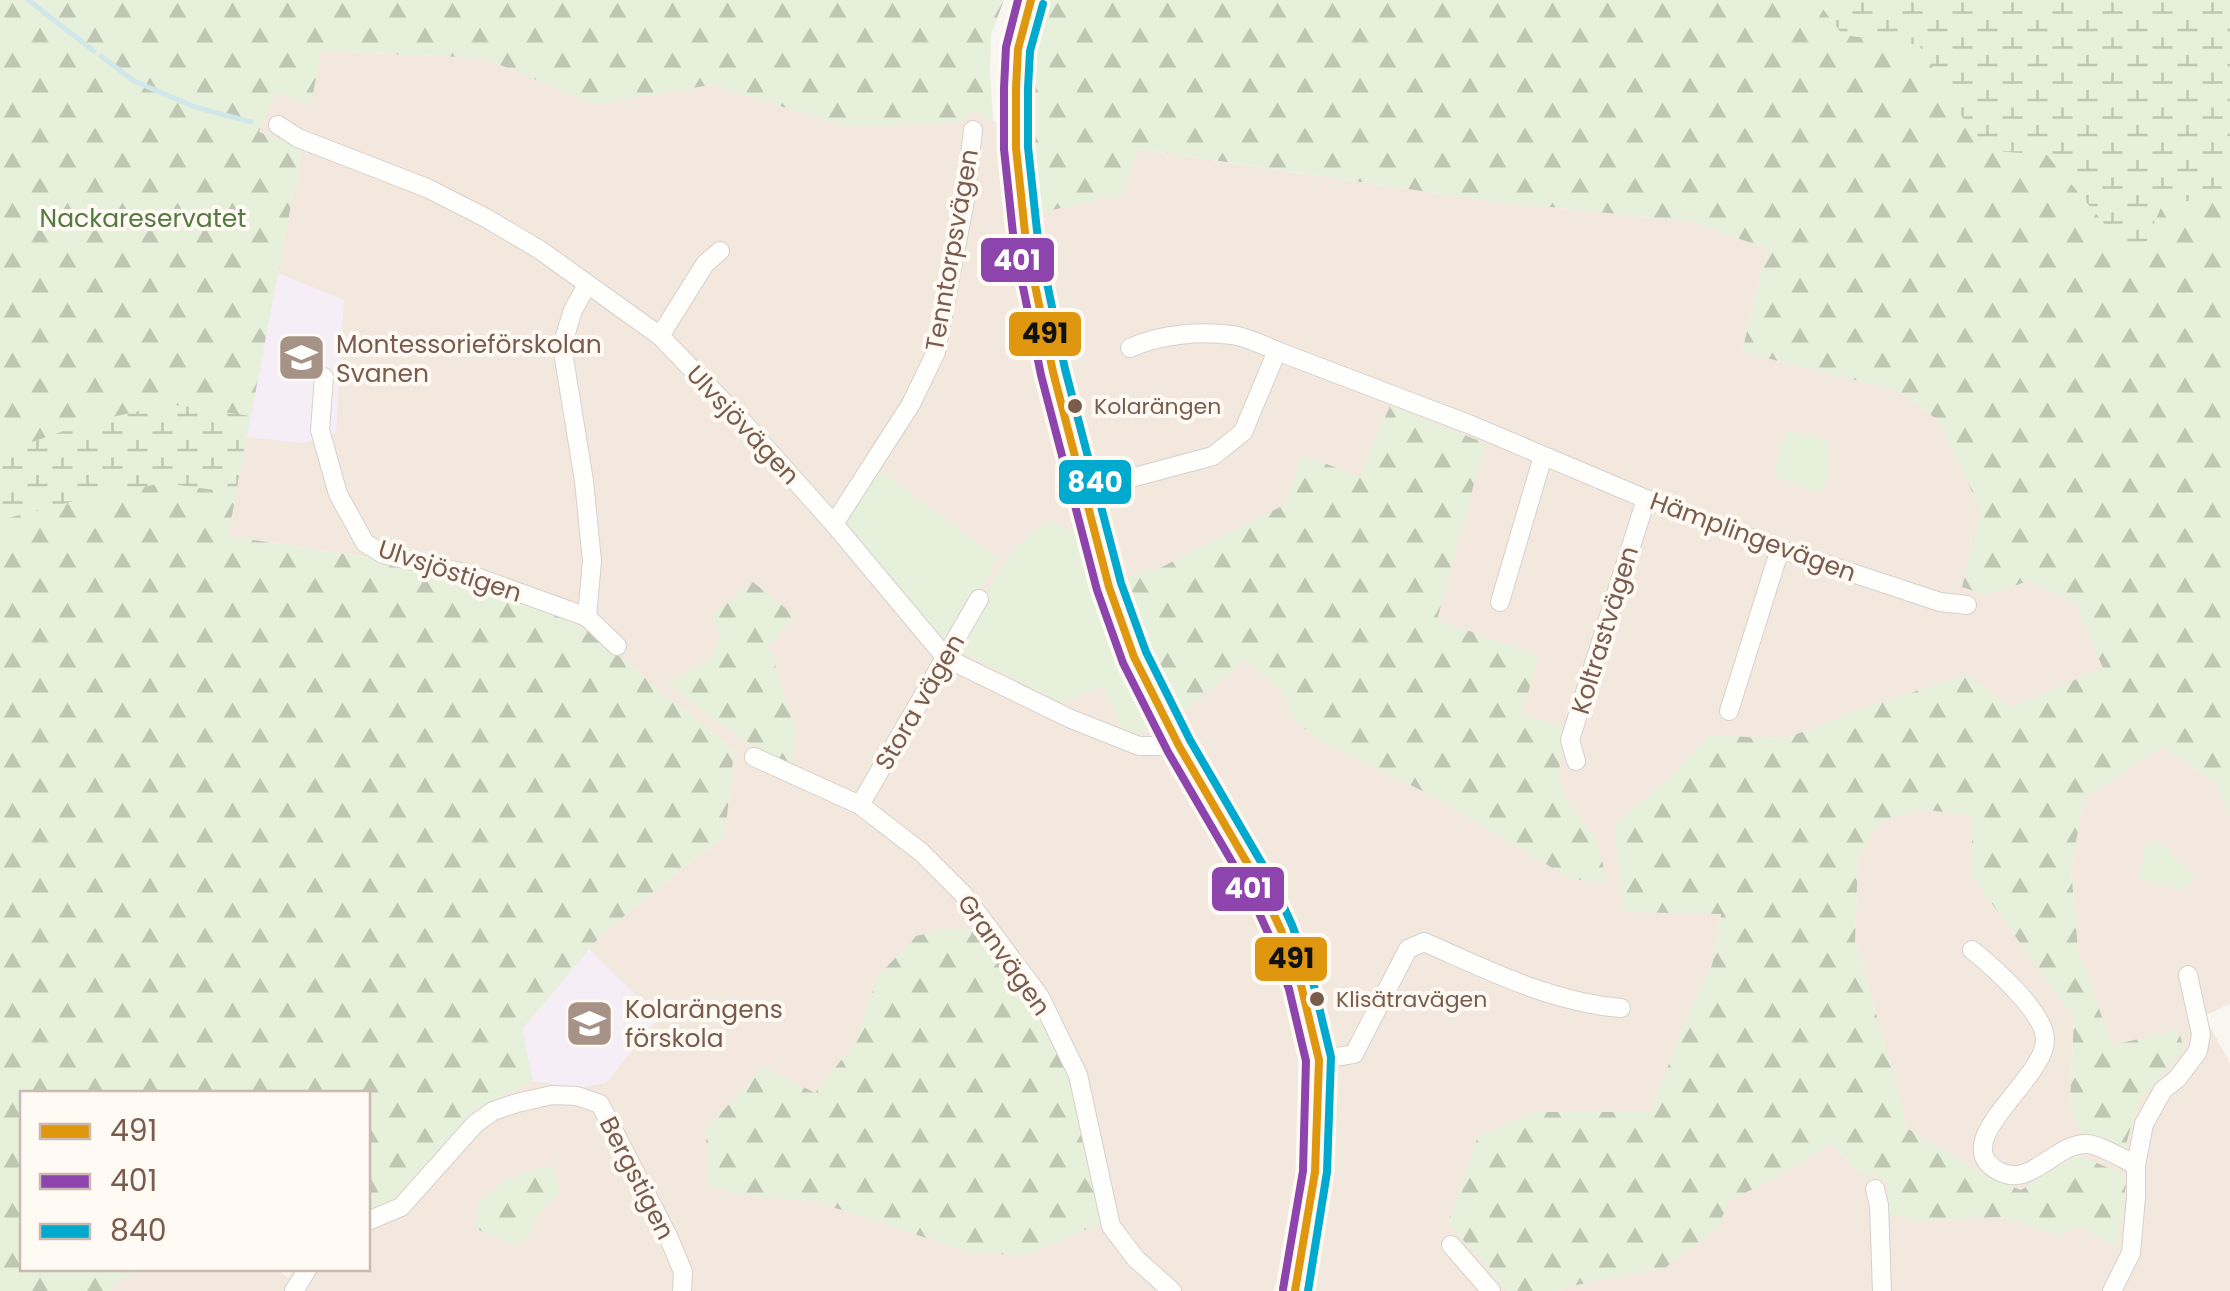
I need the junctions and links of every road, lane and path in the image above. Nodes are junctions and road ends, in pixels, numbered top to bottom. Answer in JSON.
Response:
{"nodes":[{"id":1,"x":1031,"y":0,"type":"edge"},
{"id":2,"x":278,"y":124,"type":"dead end"},
{"id":3,"x":973,"y":130,"type":"dead end"},
{"id":4,"x":720,"y":251,"type":"dead end"},
{"id":5,"x":588,"y":285,"type":"junction"},
{"id":6,"x":660,"y":336,"type":"junction"},
{"id":7,"x":1130,"y":348,"type":"dead end"},
{"id":8,"x":1277,"y":351,"type":"junction"},
{"id":9,"x":324,"y":377,"type":"dead end"},
{"id":10,"x":1543,"y":456,"type":"junction"},
{"id":11,"x":1086,"y":490,"type":"junction"},
{"id":12,"x":1646,"y":499,"type":"junction"},
{"id":13,"x":834,"y":524,"type":"junction"},
{"id":14,"x":1780,"y":549,"type":"junction"},
{"id":15,"x":979,"y":599,"type":"dead end"},
{"id":16,"x":1500,"y":602,"type":"dead end"},
{"id":17,"x":1968,"y":604,"type":"dead end"},
{"id":18,"x":587,"y":617,"type":"junction"},
{"id":19,"x":617,"y":646,"type":"dead end"},
{"id":20,"x":946,"y":658,"type":"junction"},
{"id":21,"x":1729,"y":711,"type":"dead end"},
{"id":22,"x":1179,"y":746,"type":"junction"},
{"id":23,"x":754,"y":757,"type":"dead end"},
{"id":24,"x":1576,"y":760,"type":"dead end"},
{"id":25,"x":860,"y":804,"type":"junction"},
{"id":26,"x":1972,"y":950,"type":"dead end"},
{"id":27,"x":2188,"y":975,"type":"dead end"},
{"id":28,"x":1621,"y":1008,"type":"dead end"},
{"id":29,"x":1319,"y":1060,"type":"junction"},
{"id":30,"x":2136,"y":1165,"type":"junction"},
{"id":31,"x":1874,"y":1189,"type":"dead end"},
{"id":32,"x":370,"y":1221,"type":"edge"},
{"id":33,"x":1451,"y":1246,"type":"dead end"},
{"id":34,"x":682,"y":1291,"type":"edge"},
{"id":35,"x":1172,"y":1291,"type":"edge"},
{"id":36,"x":1295,"y":1291,"type":"edge"},
{"id":37,"x":1491,"y":1291,"type":"edge"},
{"id":38,"x":1882,"y":1291,"type":"edge"},
{"id":39,"x":2112,"y":1291,"type":"edge"}],
"edges":[{"from":1,"to":11,"type":"main road"},
{"from":2,"to":5,"type":"street","name":"Ulvsjövägen"},
{"from":3,"to":13,"type":"street","name":"Tenntorpsvägen"},
{"from":4,"to":6,"type":"street"},
{"from":5,"to":6,"type":"street","name":"Ulvsjövägen"},
{"from":5,"to":18,"type":"street"},
{"from":6,"to":13,"type":"street","name":"Ulvsjövägen"},
{"from":7,"to":8,"type":"street","name":"Hämplingevägen"},
{"from":8,"to":10,"type":"street","name":"Hämplingevägen"},
{"from":8,"to":11,"type":"street"},
{"from":9,"to":18,"type":"street","name":"Ulvsjöstigen"},
{"from":10,"to":12,"type":"street","name":"Hämplingevägen"},
{"from":10,"to":16,"type":"street"},
{"from":11,"to":22,"type":"main road"},
{"from":12,"to":14,"type":"street","name":"Hämplingevägen"},
{"from":12,"to":24,"type":"street","name":"Koltrastvägen"},
{"from":13,"to":20,"type":"street","name":"Ulvsjövägen"},
{"from":14,"to":17,"type":"street","name":"Hämplingevägen"},
{"from":14,"to":21,"type":"street"},
{"from":15,"to":20,"type":"street","name":"Stora vägen"},
{"from":18,"to":19,"type":"street","name":"Ulvsjöstigen"},
{"from":20,"to":22,"type":"street","name":"Ulvsjövägen"},
{"from":20,"to":25,"type":"street","name":"Stora vägen"},
{"from":22,"to":29,"type":"main road"},
{"from":23,"to":25,"type":"street","name":"Granvägen"},
{"from":25,"to":35,"type":"street","name":"Granvägen"},
{"from":26,"to":30,"type":"street"},
{"from":27,"to":30,"type":"street"},
{"from":28,"to":29,"type":"street"},
{"from":29,"to":36,"type":"main road"},
{"from":30,"to":39,"type":"street"},
{"from":31,"to":38,"type":"street"},
{"from":32,"to":34,"type":"street","name":"Bergstigen"},
{"from":33,"to":37,"type":"street"}]}
